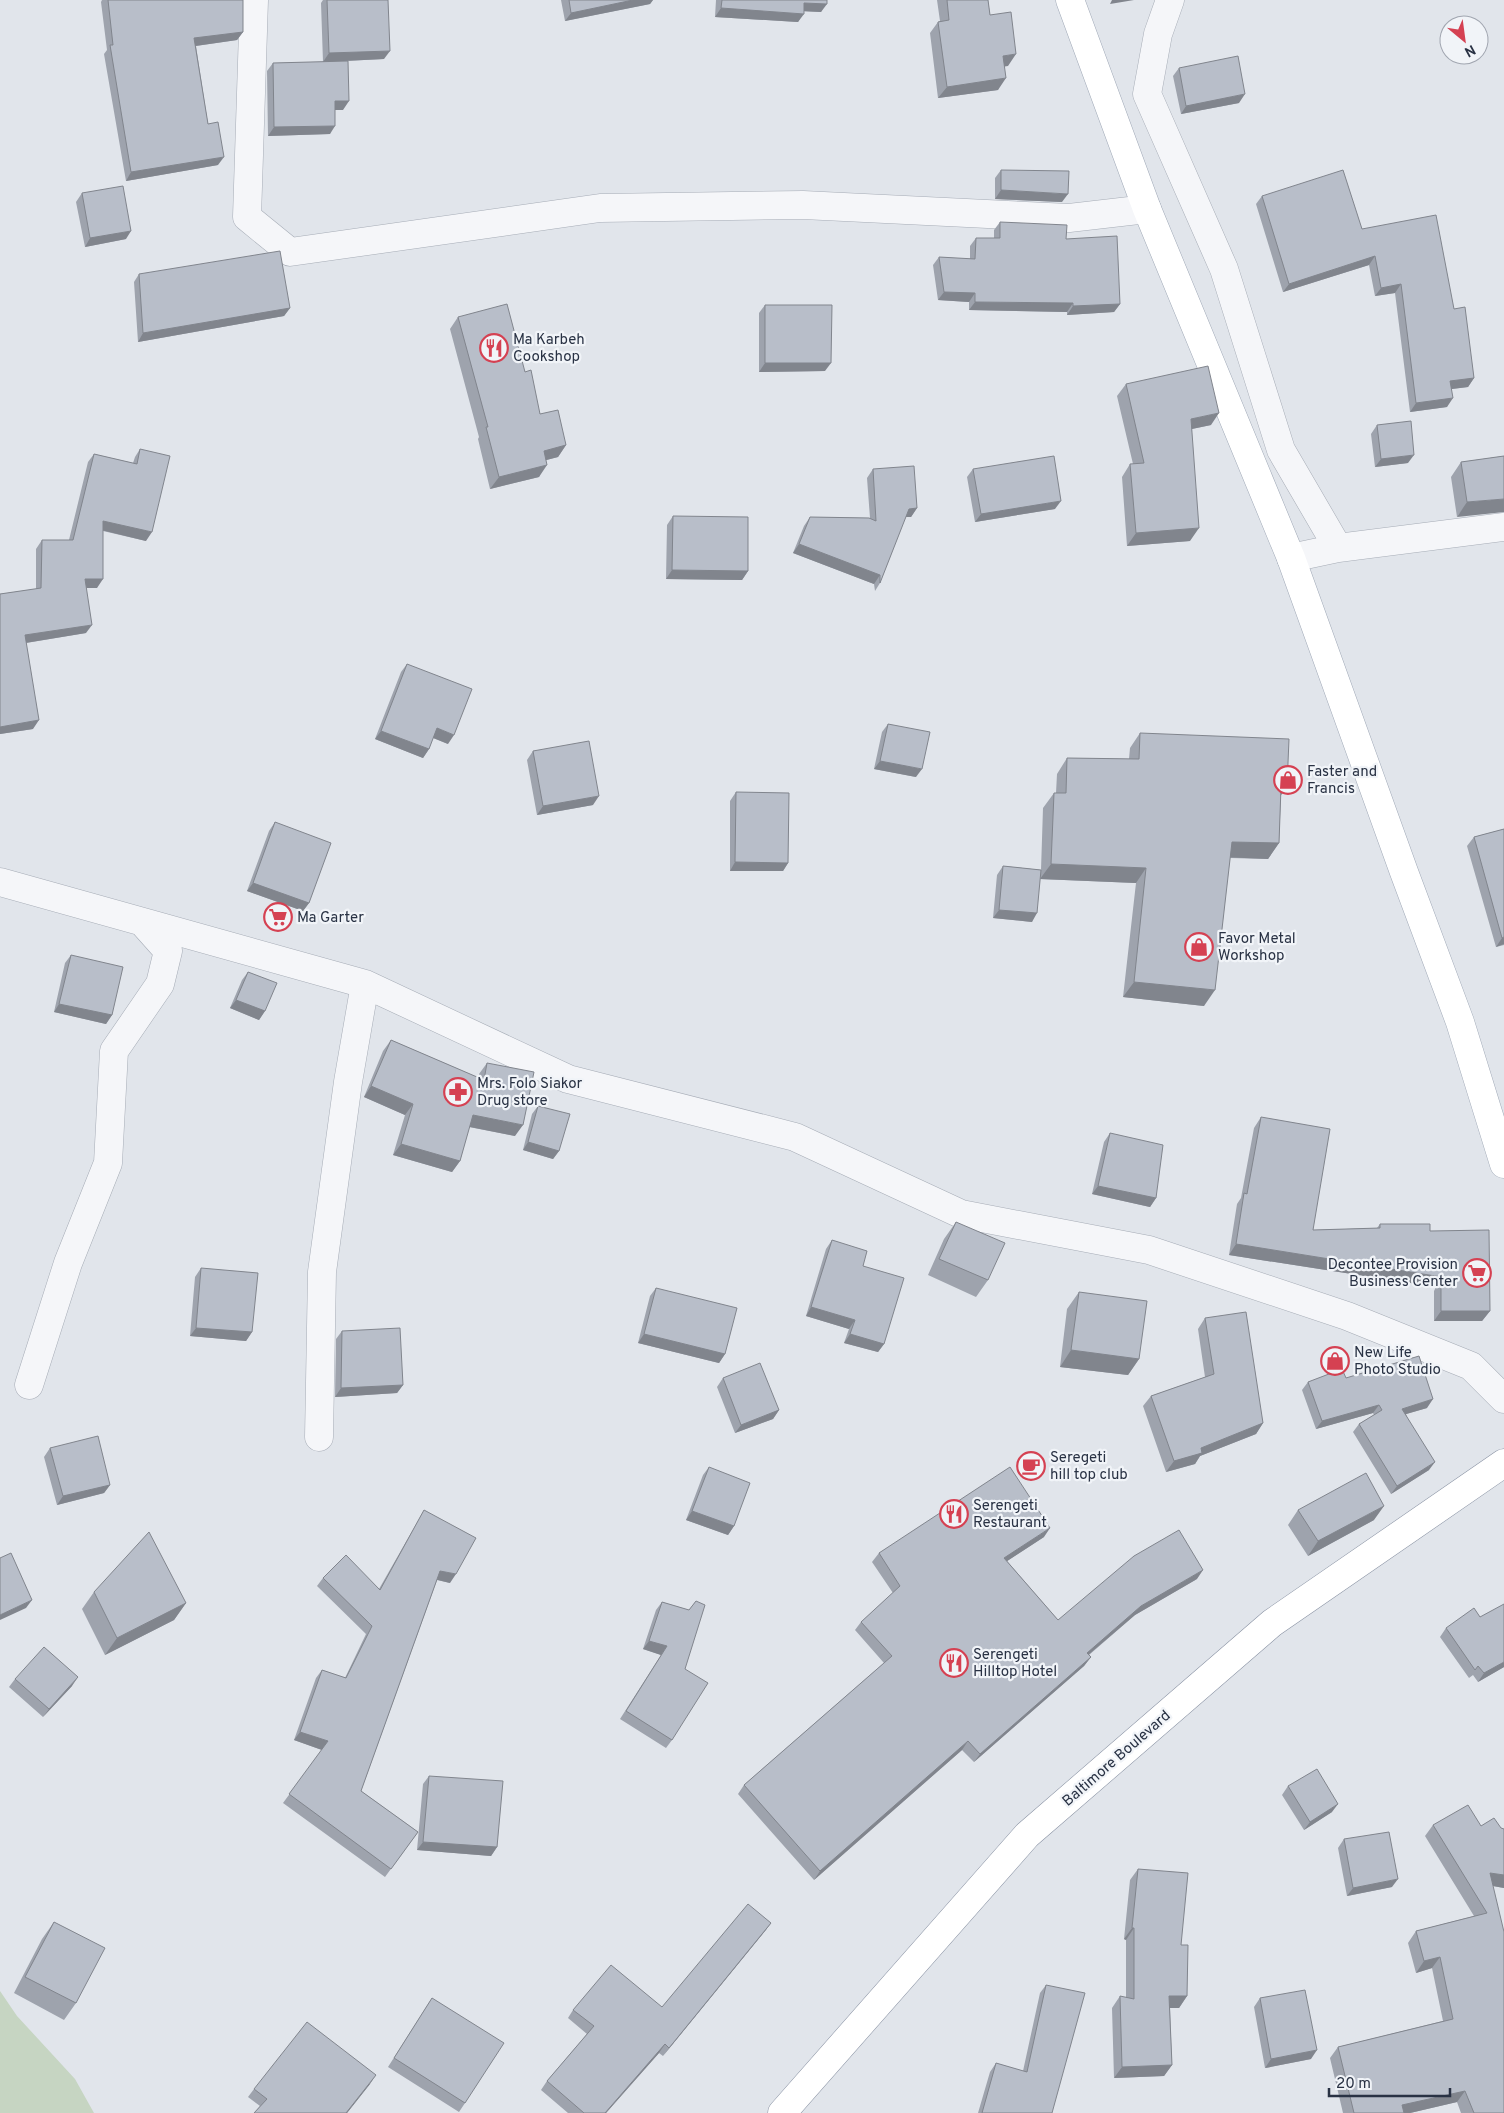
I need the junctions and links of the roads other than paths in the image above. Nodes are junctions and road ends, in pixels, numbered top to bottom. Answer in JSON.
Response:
{"nodes":[{"id":1,"x":254,"y":0,"type":"edge"},
{"id":2,"x":1070,"y":0,"type":"edge"},
{"id":3,"x":1170,"y":0,"type":"edge"},
{"id":4,"x":1148,"y":209,"type":"junction"},
{"id":5,"x":1504,"y":528,"type":"edge"},
{"id":6,"x":1338,"y":548,"type":"junction"},
{"id":7,"x":1291,"y":558,"type":"junction"},
{"id":8,"x":0,"y":882,"type":"edge"},
{"id":9,"x":144,"y":924,"type":"junction"},
{"id":10,"x":365,"y":984,"type":"junction"},
{"id":11,"x":1504,"y":1164,"type":"edge"},
{"id":12,"x":29,"y":1385,"type":"dead end"},
{"id":13,"x":1504,"y":1399,"type":"edge"},
{"id":14,"x":319,"y":1437,"type":"dead end"},
{"id":15,"x":1504,"y":1463,"type":"edge"},
{"id":16,"x":782,"y":2113,"type":"edge"}],
"edges":[{"from":1,"to":4,"type":"street"},
{"from":2,"to":4,"type":"main road"},
{"from":3,"to":6,"type":"street"},
{"from":4,"to":7,"type":"main road"},
{"from":5,"to":6,"type":"street"},
{"from":6,"to":7,"type":"street"},
{"from":7,"to":11,"type":"main road"},
{"from":8,"to":9,"type":"street"},
{"from":9,"to":10,"type":"street"},
{"from":9,"to":12,"type":"street"},
{"from":10,"to":13,"type":"street"},
{"from":10,"to":14,"type":"street"},
{"from":15,"to":16,"type":"main road","name":"Baltimore Boulevard"}]}
